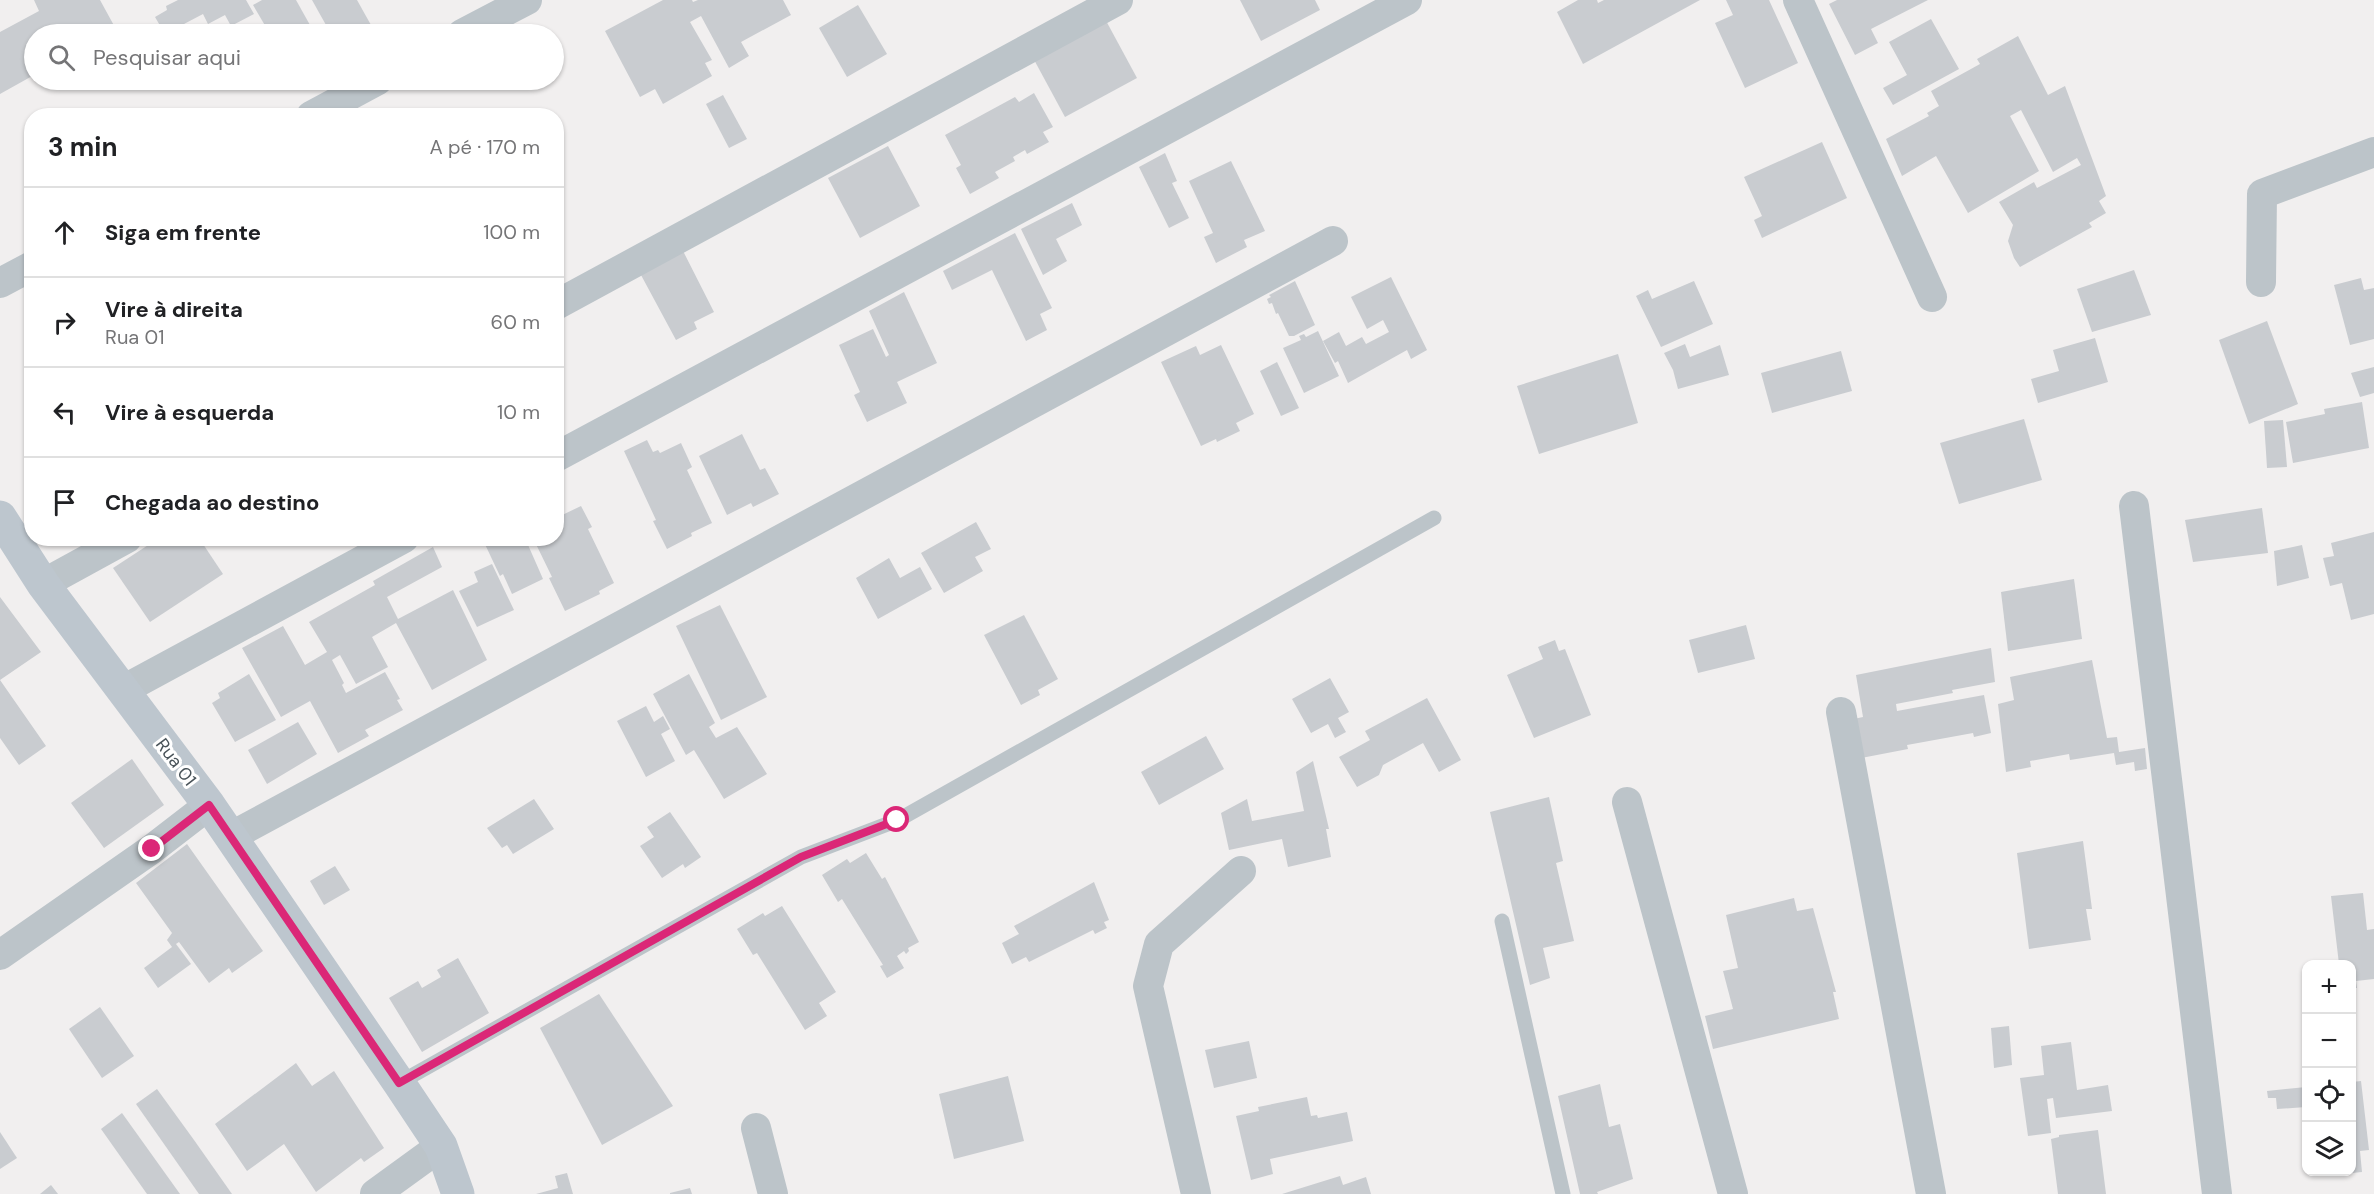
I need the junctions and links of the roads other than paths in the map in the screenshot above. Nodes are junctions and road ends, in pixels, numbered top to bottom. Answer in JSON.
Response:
{"nodes":[{"id":1,"x":527,"y":0,"type":"edge"},
{"id":2,"x":1119,"y":0,"type":"edge"},
{"id":3,"x":1407,"y":0,"type":"edge"},
{"id":4,"x":1798,"y":0,"type":"edge"},
{"id":5,"x":481,"y":24,"type":"edge"},
{"id":6,"x":359,"y":90,"type":"edge"},
{"id":7,"x":326,"y":108,"type":"edge"},
{"id":8,"x":2374,"y":152,"type":"edge"},
{"id":9,"x":1333,"y":241,"type":"dead end"},
{"id":10,"x":24,"y":270,"type":"edge"},
{"id":11,"x":2261,"y":282,"type":"dead end"},
{"id":12,"x":0,"y":283,"type":"edge"},
{"id":13,"x":1932,"y":297,"type":"dead end"},
{"id":14,"x":564,"y":301,"type":"edge"},
{"id":15,"x":564,"y":453,"type":"edge"},
{"id":16,"x":2134,"y":506,"type":"dead end"},
{"id":17,"x":1434,"y":518,"type":"dead end"},
{"id":18,"x":3,"y":529,"type":"edge"},
{"id":19,"x":112,"y":546,"type":"edge"},
{"id":20,"x":389,"y":546,"type":"edge"},
{"id":21,"x":43,"y":584,"type":"junction"},
{"id":22,"x":123,"y":690,"type":"junction"},
{"id":23,"x":1841,"y":712,"type":"dead end"},
{"id":24,"x":1627,"y":802,"type":"dead end"},
{"id":25,"x":209,"y":805,"type":"junction"},
{"id":26,"x":230,"y":837,"type":"junction"},
{"id":27,"x":1241,"y":871,"type":"dead end"},
{"id":28,"x":1502,"y":921,"type":"dead end"},
{"id":29,"x":0,"y":955,"type":"edge"},
{"id":30,"x":399,"y":1083,"type":"junction"},
{"id":31,"x":756,"y":1128,"type":"dead end"},
{"id":32,"x":441,"y":1146,"type":"junction"},
{"id":33,"x":375,"y":1194,"type":"edge"},
{"id":34,"x":458,"y":1194,"type":"edge"},
{"id":35,"x":773,"y":1194,"type":"edge"},
{"id":36,"x":1196,"y":1194,"type":"edge"},
{"id":37,"x":1563,"y":1194,"type":"edge"},
{"id":38,"x":1733,"y":1194,"type":"edge"},
{"id":39,"x":1931,"y":1194,"type":"edge"},
{"id":40,"x":2217,"y":1194,"type":"edge"}],
"edges":[{"from":1,"to":5,"type":"street"},
{"from":2,"to":14,"type":"street"},
{"from":3,"to":15,"type":"street"},
{"from":4,"to":13,"type":"street"},
{"from":6,"to":7,"type":"street"},
{"from":8,"to":11,"type":"street"},
{"from":9,"to":26,"type":"street"},
{"from":10,"to":12,"type":"street"},
{"from":16,"to":40,"type":"street"},
{"from":17,"to":30,"type":"lane"},
{"from":18,"to":21,"type":"street","name":"Rua 01"},
{"from":19,"to":21,"type":"street"},
{"from":20,"to":22,"type":"street"},
{"from":21,"to":22,"type":"street","name":"Rua 01"},
{"from":22,"to":25,"type":"street","name":"Rua 01"},
{"from":23,"to":39,"type":"street"},
{"from":24,"to":38,"type":"street"},
{"from":25,"to":26,"type":"street","name":"Rua 01"},
{"from":25,"to":29,"type":"street"},
{"from":26,"to":30,"type":"street","name":"Rua 01"},
{"from":27,"to":36,"type":"street"},
{"from":28,"to":37,"type":"lane"},
{"from":30,"to":32,"type":"street","name":"Rua 01"},
{"from":31,"to":35,"type":"street"},
{"from":32,"to":33,"type":"street"},
{"from":32,"to":34,"type":"street","name":"Rua 01"}]}
